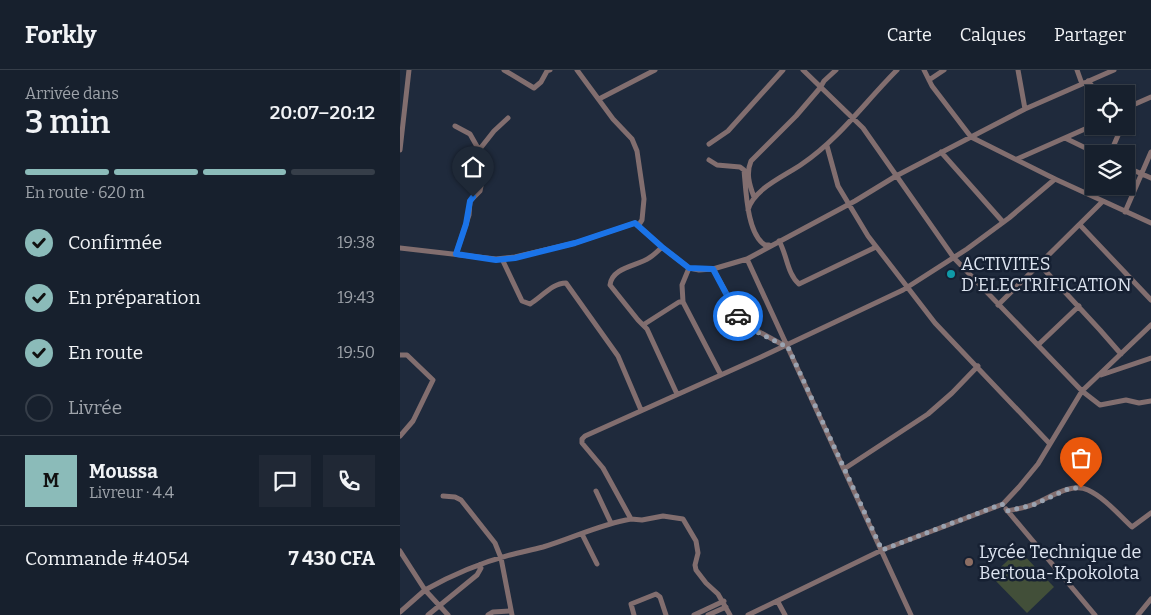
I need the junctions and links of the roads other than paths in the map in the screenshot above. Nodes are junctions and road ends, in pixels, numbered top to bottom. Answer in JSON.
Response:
{"nodes":[{"id":1,"x":408,"y":70,"type":"edge"},
{"id":2,"x":504,"y":70,"type":"edge"},
{"id":3,"x":550,"y":70,"type":"edge"},
{"id":4,"x":577,"y":70,"type":"edge"},
{"id":5,"x":655,"y":70,"type":"edge"},
{"id":6,"x":783,"y":70,"type":"edge"},
{"id":7,"x":803,"y":70,"type":"edge"},
{"id":8,"x":836,"y":70,"type":"edge"},
{"id":9,"x":897,"y":70,"type":"edge"},
{"id":10,"x":924,"y":70,"type":"edge"},
{"id":11,"x":944,"y":70,"type":"edge"},
{"id":12,"x":1018,"y":70,"type":"edge"},
{"id":13,"x":1077,"y":70,"type":"edge"},
{"id":14,"x":1114,"y":70,"type":"edge"},
{"id":15,"x":929,"y":80,"type":"junction"},
{"id":16,"x":1088,"y":81,"type":"junction"},
{"id":17,"x":1082,"y":84,"type":"junction"},
{"id":18,"x":1091,"y":85,"type":"edge"},
{"id":19,"x":820,"y":88,"type":"junction"},
{"id":20,"x":1151,"y":97,"type":"edge"},
{"id":21,"x":599,"y":99,"type":"junction"},
{"id":22,"x":1135,"y":104,"type":"edge"},
{"id":23,"x":1024,"y":109,"type":"junction"},
{"id":24,"x":508,"y":118,"type":"dead end"},
{"id":25,"x":852,"y":118,"type":"junction"},
{"id":26,"x":456,"y":126,"type":"dead end"},
{"id":27,"x":1085,"y":129,"type":"edge"},
{"id":28,"x":971,"y":136,"type":"junction"},
{"id":29,"x":1065,"y":138,"type":"junction"},
{"id":30,"x":709,"y":144,"type":"dead end"},
{"id":31,"x":827,"y":146,"type":"junction"},
{"id":32,"x":1085,"y":148,"type":"edge"},
{"id":33,"x":400,"y":150,"type":"edge"},
{"id":34,"x":479,"y":150,"type":"junction"},
{"id":35,"x":941,"y":152,"type":"junction"},
{"id":36,"x":1151,"y":152,"type":"edge"},
{"id":37,"x":1017,"y":159,"type":"junction"},
{"id":38,"x":709,"y":160,"type":"dead end"},
{"id":39,"x":1135,"y":171,"type":"edge"},
{"id":40,"x":1141,"y":173,"type":"junction"},
{"id":41,"x":896,"y":176,"type":"junction"},
{"id":42,"x":1151,"y":178,"type":"edge"},
{"id":43,"x":1055,"y":179,"type":"junction"},
{"id":44,"x":754,"y":197,"type":"junction"},
{"id":45,"x":1102,"y":202,"type":"junction"},
{"id":46,"x":848,"y":204,"type":"junction"},
{"id":47,"x":748,"y":210,"type":"junction"},
{"id":48,"x":1125,"y":212,"type":"junction"},
{"id":49,"x":1003,"y":222,"type":"junction"},
{"id":50,"x":1151,"y":224,"type":"edge"},
{"id":51,"x":1080,"y":225,"type":"junction"},
{"id":52,"x":638,"y":226,"type":"junction"},
{"id":53,"x":779,"y":241,"type":"junction"},
{"id":54,"x":770,"y":245,"type":"junction"},
{"id":55,"x":662,"y":247,"type":"junction"},
{"id":56,"x":876,"y":247,"type":"junction"},
{"id":57,"x":401,"y":249,"type":"edge"},
{"id":58,"x":456,"y":254,"type":"junction"},
{"id":59,"x":954,"y":258,"type":"junction"},
{"id":60,"x":502,"y":259,"type":"junction"},
{"id":61,"x":747,"y":259,"type":"junction"},
{"id":62,"x":1040,"y":264,"type":"junction"},
{"id":63,"x":689,"y":268,"type":"junction"},
{"id":64,"x":713,"y":269,"type":"junction"},
{"id":65,"x":907,"y":288,"type":"junction"},
{"id":66,"x":1151,"y":300,"type":"edge"},
{"id":67,"x":682,"y":302,"type":"junction"},
{"id":68,"x":998,"y":305,"type":"junction"},
{"id":69,"x":1079,"y":306,"type":"junction"},
{"id":70,"x":643,"y":325,"type":"junction"},
{"id":71,"x":1151,"y":325,"type":"edge"},
{"id":72,"x":786,"y":346,"type":"junction"},
{"id":73,"x":1038,"y":346,"type":"junction"},
{"id":74,"x":1121,"y":354,"type":"junction"},
{"id":75,"x":400,"y":355,"type":"edge"},
{"id":76,"x":1151,"y":358,"type":"edge"},
{"id":77,"x":978,"y":366,"type":"junction"},
{"id":78,"x":721,"y":374,"type":"junction"},
{"id":79,"x":1098,"y":376,"type":"junction"},
{"id":80,"x":1082,"y":392,"type":"junction"},
{"id":81,"x":677,"y":394,"type":"junction"},
{"id":82,"x":1151,"y":401,"type":"edge"},
{"id":83,"x":641,"y":410,"type":"junction"},
{"id":84,"x":400,"y":436,"type":"edge"},
{"id":85,"x":1050,"y":444,"type":"junction"},
{"id":86,"x":844,"y":469,"type":"junction"},
{"id":87,"x":596,"y":492,"type":"dead end"},
{"id":88,"x":443,"y":496,"type":"dead end"},
{"id":89,"x":1002,"y":504,"type":"junction"},
{"id":90,"x":1007,"y":511,"type":"junction"},
{"id":91,"x":1151,"y":513,"type":"edge"},
{"id":92,"x":631,"y":519,"type":"junction"},
{"id":93,"x":611,"y":523,"type":"junction"},
{"id":94,"x":582,"y":534,"type":"junction"},
{"id":95,"x":882,"y":550,"type":"junction"},
{"id":96,"x":400,"y":551,"type":"edge"},
{"id":97,"x":501,"y":558,"type":"junction"},
{"id":98,"x":597,"y":564,"type":"dead end"},
{"id":99,"x":479,"y":565,"type":"junction"},
{"id":100,"x":425,"y":590,"type":"junction"},
{"id":101,"x":1151,"y":600,"type":"edge"},
{"id":102,"x":778,"y":602,"type":"junction"},
{"id":103,"x":725,"y":604,"type":"junction"},
{"id":104,"x":438,"y":605,"type":"junction"},
{"id":105,"x":400,"y":612,"type":"edge"},
{"id":106,"x":511,"y":613,"type":"edge"},
{"id":107,"x":428,"y":615,"type":"edge"},
{"id":108,"x":448,"y":615,"type":"edge"},
{"id":109,"x":488,"y":615,"type":"edge"},
{"id":110,"x":634,"y":615,"type":"edge"},
{"id":111,"x":666,"y":615,"type":"edge"},
{"id":112,"x":694,"y":615,"type":"edge"},
{"id":113,"x":708,"y":615,"type":"edge"},
{"id":114,"x":730,"y":615,"type":"edge"},
{"id":115,"x":748,"y":615,"type":"edge"},
{"id":116,"x":785,"y":615,"type":"edge"},
{"id":117,"x":911,"y":615,"type":"edge"},
{"id":118,"x":1095,"y":615,"type":"edge"},
{"id":119,"x":1138,"y":615,"type":"edge"}],
"edges":[{"from":1,"to":33,"type":"street"},
{"from":2,"to":3,"type":"street"},
{"from":4,"to":21,"type":"street"},
{"from":5,"to":21,"type":"street"},
{"from":6,"to":30,"type":"street"},
{"from":7,"to":19,"type":"street"},
{"from":8,"to":19,"type":"street"},
{"from":9,"to":25,"type":"street"},
{"from":10,"to":15,"type":"street"},
{"from":11,"to":15,"type":"street"},
{"from":12,"to":23,"type":"street"},
{"from":13,"to":17,"type":"street"},
{"from":14,"to":16,"type":"street"},
{"from":15,"to":28,"type":"street"},
{"from":16,"to":17,"type":"street"},
{"from":16,"to":18,"type":"street"},
{"from":17,"to":23,"type":"street"},
{"from":19,"to":25,"type":"street"},
{"from":19,"to":44,"type":"street"},
{"from":20,"to":22,"type":"street"},
{"from":21,"to":52,"type":"street"},
{"from":23,"to":28,"type":"street"},
{"from":24,"to":34,"type":"street"},
{"from":25,"to":31,"type":"street"},
{"from":25,"to":41,"type":"street"},
{"from":26,"to":34,"type":"street"},
{"from":27,"to":29,"type":"street"},
{"from":28,"to":35,"type":"street"},
{"from":28,"to":37,"type":"street"},
{"from":29,"to":32,"type":"street"},
{"from":29,"to":37,"type":"street"},
{"from":31,"to":44,"type":"street"},
{"from":31,"to":46,"type":"street"},
{"from":34,"to":58,"type":"street"},
{"from":35,"to":41,"type":"street"},
{"from":35,"to":49,"type":"street"},
{"from":36,"to":40,"type":"street"},
{"from":37,"to":43,"type":"street"},
{"from":38,"to":47,"type":"street"},
{"from":39,"to":40,"type":"street"},
{"from":40,"to":42,"type":"street"},
{"from":40,"to":48,"type":"street"},
{"from":41,"to":46,"type":"street"},
{"from":41,"to":59,"type":"street"},
{"from":43,"to":45,"type":"street"},
{"from":43,"to":49,"type":"street"},
{"from":44,"to":47,"type":"street"},
{"from":45,"to":48,"type":"street"},
{"from":45,"to":51,"type":"street"},
{"from":46,"to":53,"type":"street"},
{"from":46,"to":56,"type":"street"},
{"from":47,"to":54,"type":"street"},
{"from":48,"to":50,"type":"street"},
{"from":49,"to":59,"type":"street"},
{"from":51,"to":62,"type":"street"},
{"from":51,"to":66,"type":"street"},
{"from":52,"to":55,"type":"street"},
{"from":52,"to":60,"type":"street"},
{"from":53,"to":54,"type":"street"},
{"from":53,"to":56,"type":"street"},
{"from":54,"to":61,"type":"street"},
{"from":55,"to":63,"type":"street"},
{"from":55,"to":70,"type":"street"},
{"from":56,"to":65,"type":"street"},
{"from":57,"to":58,"type":"street"},
{"from":58,"to":60,"type":"street"},
{"from":59,"to":65,"type":"street"},
{"from":59,"to":68,"type":"street"},
{"from":60,"to":83,"type":"street"},
{"from":61,"to":64,"type":"street"},
{"from":61,"to":72,"type":"street"},
{"from":62,"to":68,"type":"street"},
{"from":62,"to":69,"type":"street"},
{"from":63,"to":64,"type":"street"},
{"from":63,"to":67,"type":"street"},
{"from":64,"to":72,"type":"street"},
{"from":65,"to":72,"type":"street"},
{"from":65,"to":77,"type":"street"},
{"from":67,"to":70,"type":"street"},
{"from":67,"to":78,"type":"street"},
{"from":68,"to":73,"type":"street"},
{"from":69,"to":73,"type":"street"},
{"from":69,"to":74,"type":"street"},
{"from":70,"to":81,"type":"street"},
{"from":71,"to":74,"type":"street"},
{"from":72,"to":78,"type":"street"},
{"from":72,"to":86,"type":"street"},
{"from":73,"to":80,"type":"street"},
{"from":74,"to":79,"type":"street"},
{"from":75,"to":84,"type":"street"},
{"from":76,"to":79,"type":"street"},
{"from":77,"to":85,"type":"street"},
{"from":77,"to":86,"type":"street"},
{"from":78,"to":81,"type":"street"},
{"from":79,"to":80,"type":"street"},
{"from":80,"to":82,"type":"street"},
{"from":80,"to":85,"type":"street"},
{"from":81,"to":83,"type":"street"},
{"from":83,"to":92,"type":"street"},
{"from":85,"to":89,"type":"street"},
{"from":86,"to":95,"type":"street"},
{"from":87,"to":93,"type":"street"},
{"from":88,"to":97,"type":"street"},
{"from":89,"to":90,"type":"street"},
{"from":89,"to":95,"type":"street"},
{"from":90,"to":91,"type":"street"},
{"from":90,"to":118,"type":"street"},
{"from":92,"to":93,"type":"street"},
{"from":92,"to":103,"type":"street"},
{"from":93,"to":94,"type":"street"},
{"from":94,"to":97,"type":"street"},
{"from":94,"to":98,"type":"street"},
{"from":95,"to":102,"type":"street"},
{"from":95,"to":117,"type":"street"},
{"from":96,"to":100,"type":"street"},
{"from":97,"to":99,"type":"street"},
{"from":97,"to":106,"type":"street"},
{"from":99,"to":100,"type":"street"},
{"from":99,"to":104,"type":"street"},
{"from":100,"to":104,"type":"street"},
{"from":100,"to":105,"type":"street"},
{"from":101,"to":119,"type":"street"},
{"from":102,"to":115,"type":"street"},
{"from":102,"to":116,"type":"street"},
{"from":103,"to":112,"type":"street"},
{"from":103,"to":113,"type":"street"},
{"from":103,"to":114,"type":"street"},
{"from":104,"to":107,"type":"street"},
{"from":104,"to":108,"type":"street"},
{"from":106,"to":109,"type":"street"},
{"from":110,"to":111,"type":"street"}]}
